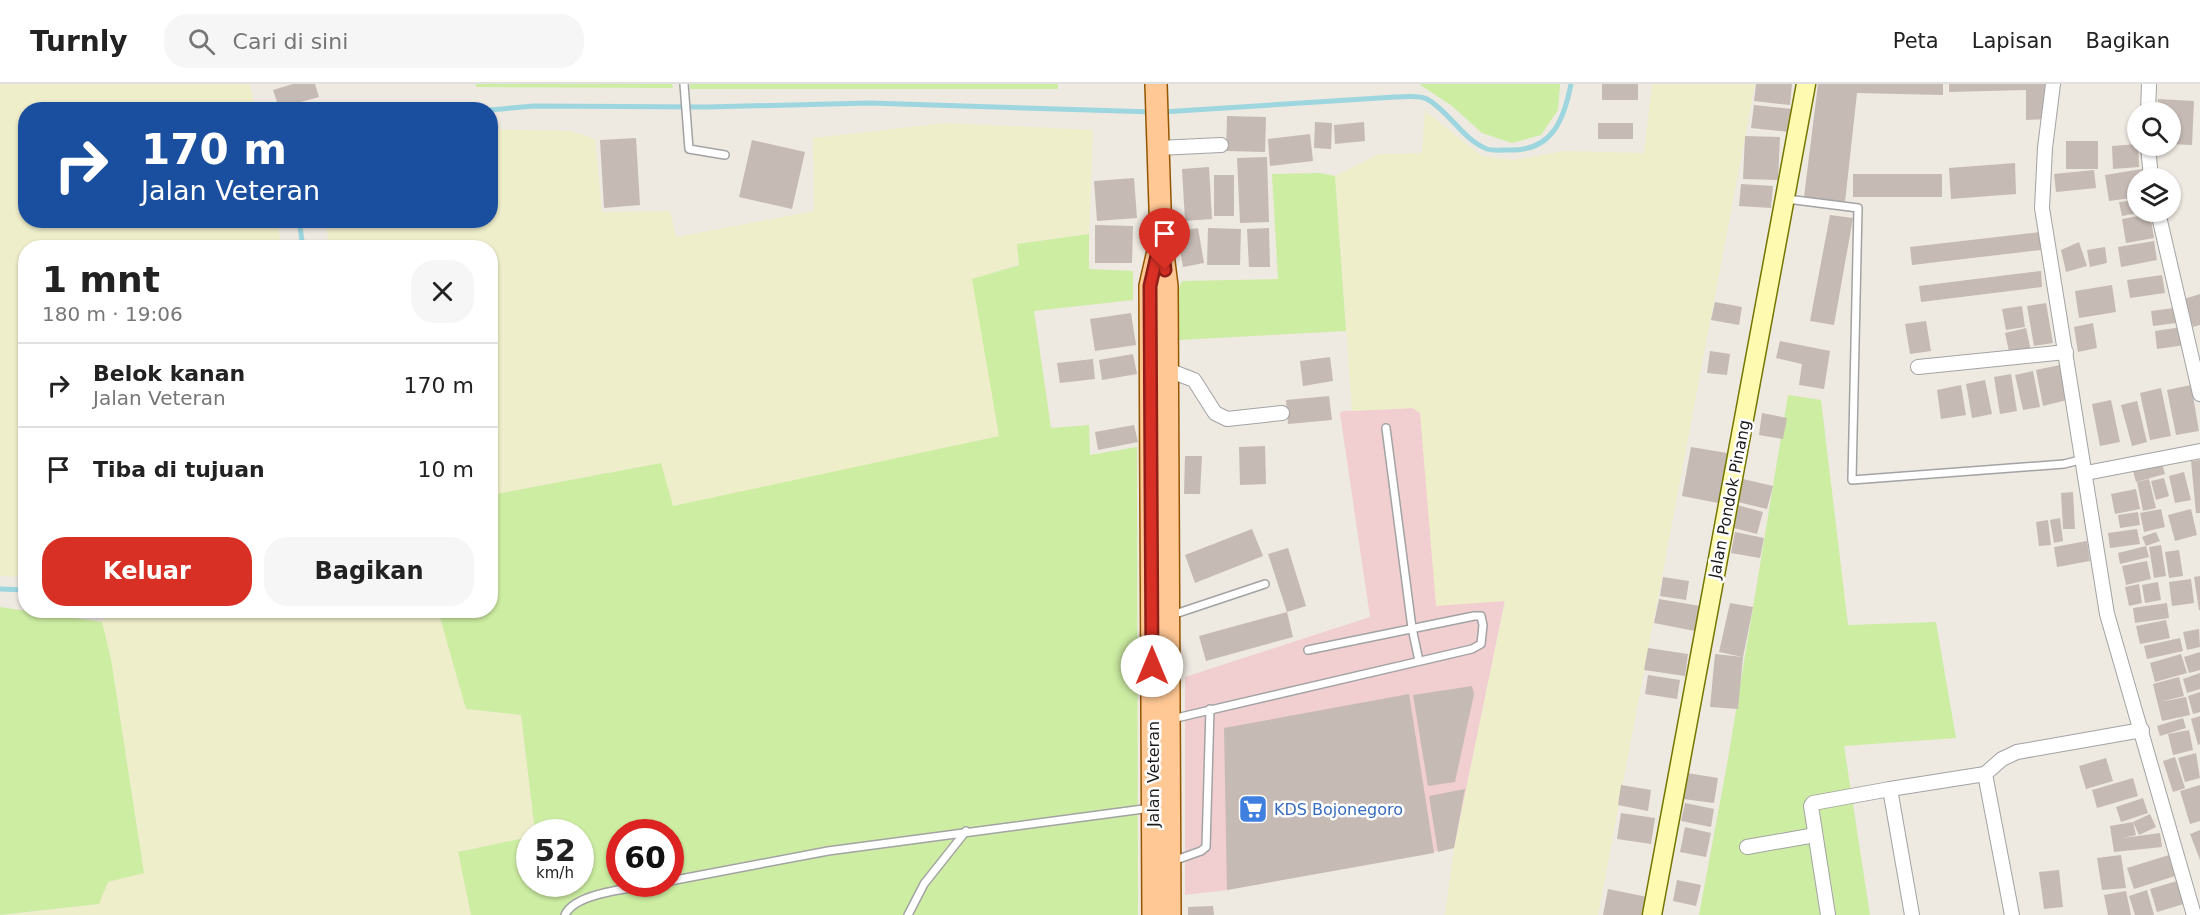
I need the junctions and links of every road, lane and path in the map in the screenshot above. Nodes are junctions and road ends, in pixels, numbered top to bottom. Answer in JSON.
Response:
{"nodes":[{"id":1,"x":1806,"y":84,"type":"edge"},
{"id":2,"x":2053,"y":84,"type":"edge"},
{"id":3,"x":2149,"y":84,"type":"edge"},
{"id":4,"x":685,"y":88,"type":"edge"},
{"id":5,"x":1156,"y":93,"type":"edge"},
{"id":6,"x":2148,"y":102,"type":"edge"},
{"id":7,"x":1157,"y":144,"type":"junction"},
{"id":8,"x":1221,"y":145,"type":"dead end"},
{"id":9,"x":725,"y":155,"type":"dead end"},
{"id":10,"x":1785,"y":198,"type":"junction"},
{"id":11,"x":2160,"y":222,"type":"edge"},
{"id":12,"x":1161,"y":238,"type":"junction"},
{"id":13,"x":2066,"y":352,"type":"junction"},
{"id":14,"x":1918,"y":367,"type":"dead end"},
{"id":15,"x":1168,"y":370,"type":"junction"},
{"id":16,"x":2200,"y":394,"type":"edge"},
{"id":17,"x":1282,"y":413,"type":"dead end"},
{"id":18,"x":1386,"y":428,"type":"dead end"},
{"id":19,"x":2200,"y":451,"type":"edge"},
{"id":20,"x":2085,"y":466,"type":"junction"},
{"id":21,"x":1265,"y":585,"type":"dead end"},
{"id":22,"x":1169,"y":616,"type":"junction"},
{"id":23,"x":1412,"y":628,"type":"junction"},
{"id":24,"x":1308,"y":650,"type":"dead end"},
{"id":25,"x":1419,"y":661,"type":"junction"},
{"id":26,"x":1210,"y":709,"type":"junction"},
{"id":27,"x":1170,"y":720,"type":"junction"},
{"id":28,"x":2142,"y":730,"type":"junction"},
{"id":29,"x":1985,"y":774,"type":"junction"},
{"id":30,"x":1890,"y":789,"type":"junction"},
{"id":31,"x":1162,"y":808,"type":"junction"},
{"id":32,"x":966,"y":831,"type":"junction"},
{"id":33,"x":1815,"y":835,"type":"junction"},
{"id":34,"x":1747,"y":847,"type":"dead end"},
{"id":35,"x":1170,"y":862,"type":"junction"},
{"id":36,"x":684,"y":878,"type":"edge"},
{"id":37,"x":606,"y":894,"type":"edge"},
{"id":38,"x":2196,"y":908,"type":"edge"},
{"id":39,"x":566,"y":915,"type":"edge"},
{"id":40,"x":908,"y":915,"type":"edge"},
{"id":41,"x":1153,"y":915,"type":"edge"},
{"id":42,"x":1170,"y":915,"type":"edge"},
{"id":43,"x":1652,"y":915,"type":"edge"},
{"id":44,"x":1828,"y":915,"type":"edge"},
{"id":45,"x":1912,"y":915,"type":"edge"},
{"id":46,"x":2012,"y":915,"type":"edge"}],
"edges":[{"from":1,"to":10,"type":"street","name":"Jalan Pondok Pinang"},
{"from":2,"to":13,"type":"street"},
{"from":3,"to":6,"type":"street"},
{"from":4,"to":9,"type":"lane"},
{"from":5,"to":7,"type":"main road","name":"Jalan Veteran"},
{"from":7,"to":8,"type":"street"},
{"from":7,"to":12,"type":"main road","name":"Jalan Veteran"},
{"from":10,"to":20,"type":"lane"},
{"from":10,"to":43,"type":"street","name":"Jalan Pondok Pinang"},
{"from":11,"to":16,"type":"street"},
{"from":12,"to":15,"type":"main road","name":"Jalan Veteran"},
{"from":12,"to":31,"type":"main road","name":"Jalan Veteran"},
{"from":13,"to":14,"type":"street"},
{"from":13,"to":20,"type":"street"},
{"from":15,"to":17,"type":"street"},
{"from":15,"to":22,"type":"main road","name":"Jalan Veteran"},
{"from":18,"to":23,"type":"lane"},
{"from":19,"to":20,"type":"street"},
{"from":20,"to":28,"type":"street"},
{"from":21,"to":22,"type":"lane"},
{"from":22,"to":27,"type":"main road","name":"Jalan Veteran"},
{"from":23,"to":24,"type":"lane"},
{"from":23,"to":25,"type":"lane"},
{"from":23,"to":25,"type":"lane"},
{"from":25,"to":26,"type":"lane"},
{"from":26,"to":27,"type":"lane"},
{"from":26,"to":35,"type":"lane"},
{"from":27,"to":31,"type":"main road","name":"Jalan Veteran"},
{"from":28,"to":29,"type":"street"},
{"from":28,"to":38,"type":"street"},
{"from":29,"to":30,"type":"street"},
{"from":29,"to":46,"type":"street"},
{"from":30,"to":33,"type":"street"},
{"from":30,"to":45,"type":"street"},
{"from":31,"to":32,"type":"lane"},
{"from":31,"to":35,"type":"main road","name":"Jalan Veteran"},
{"from":31,"to":41,"type":"main road","name":"Jalan Veteran"},
{"from":32,"to":36,"type":"lane"},
{"from":32,"to":40,"type":"lane"},
{"from":33,"to":34,"type":"street"},
{"from":33,"to":44,"type":"street"},
{"from":35,"to":42,"type":"main road","name":"Jalan Veteran"},
{"from":37,"to":39,"type":"lane"}]}
